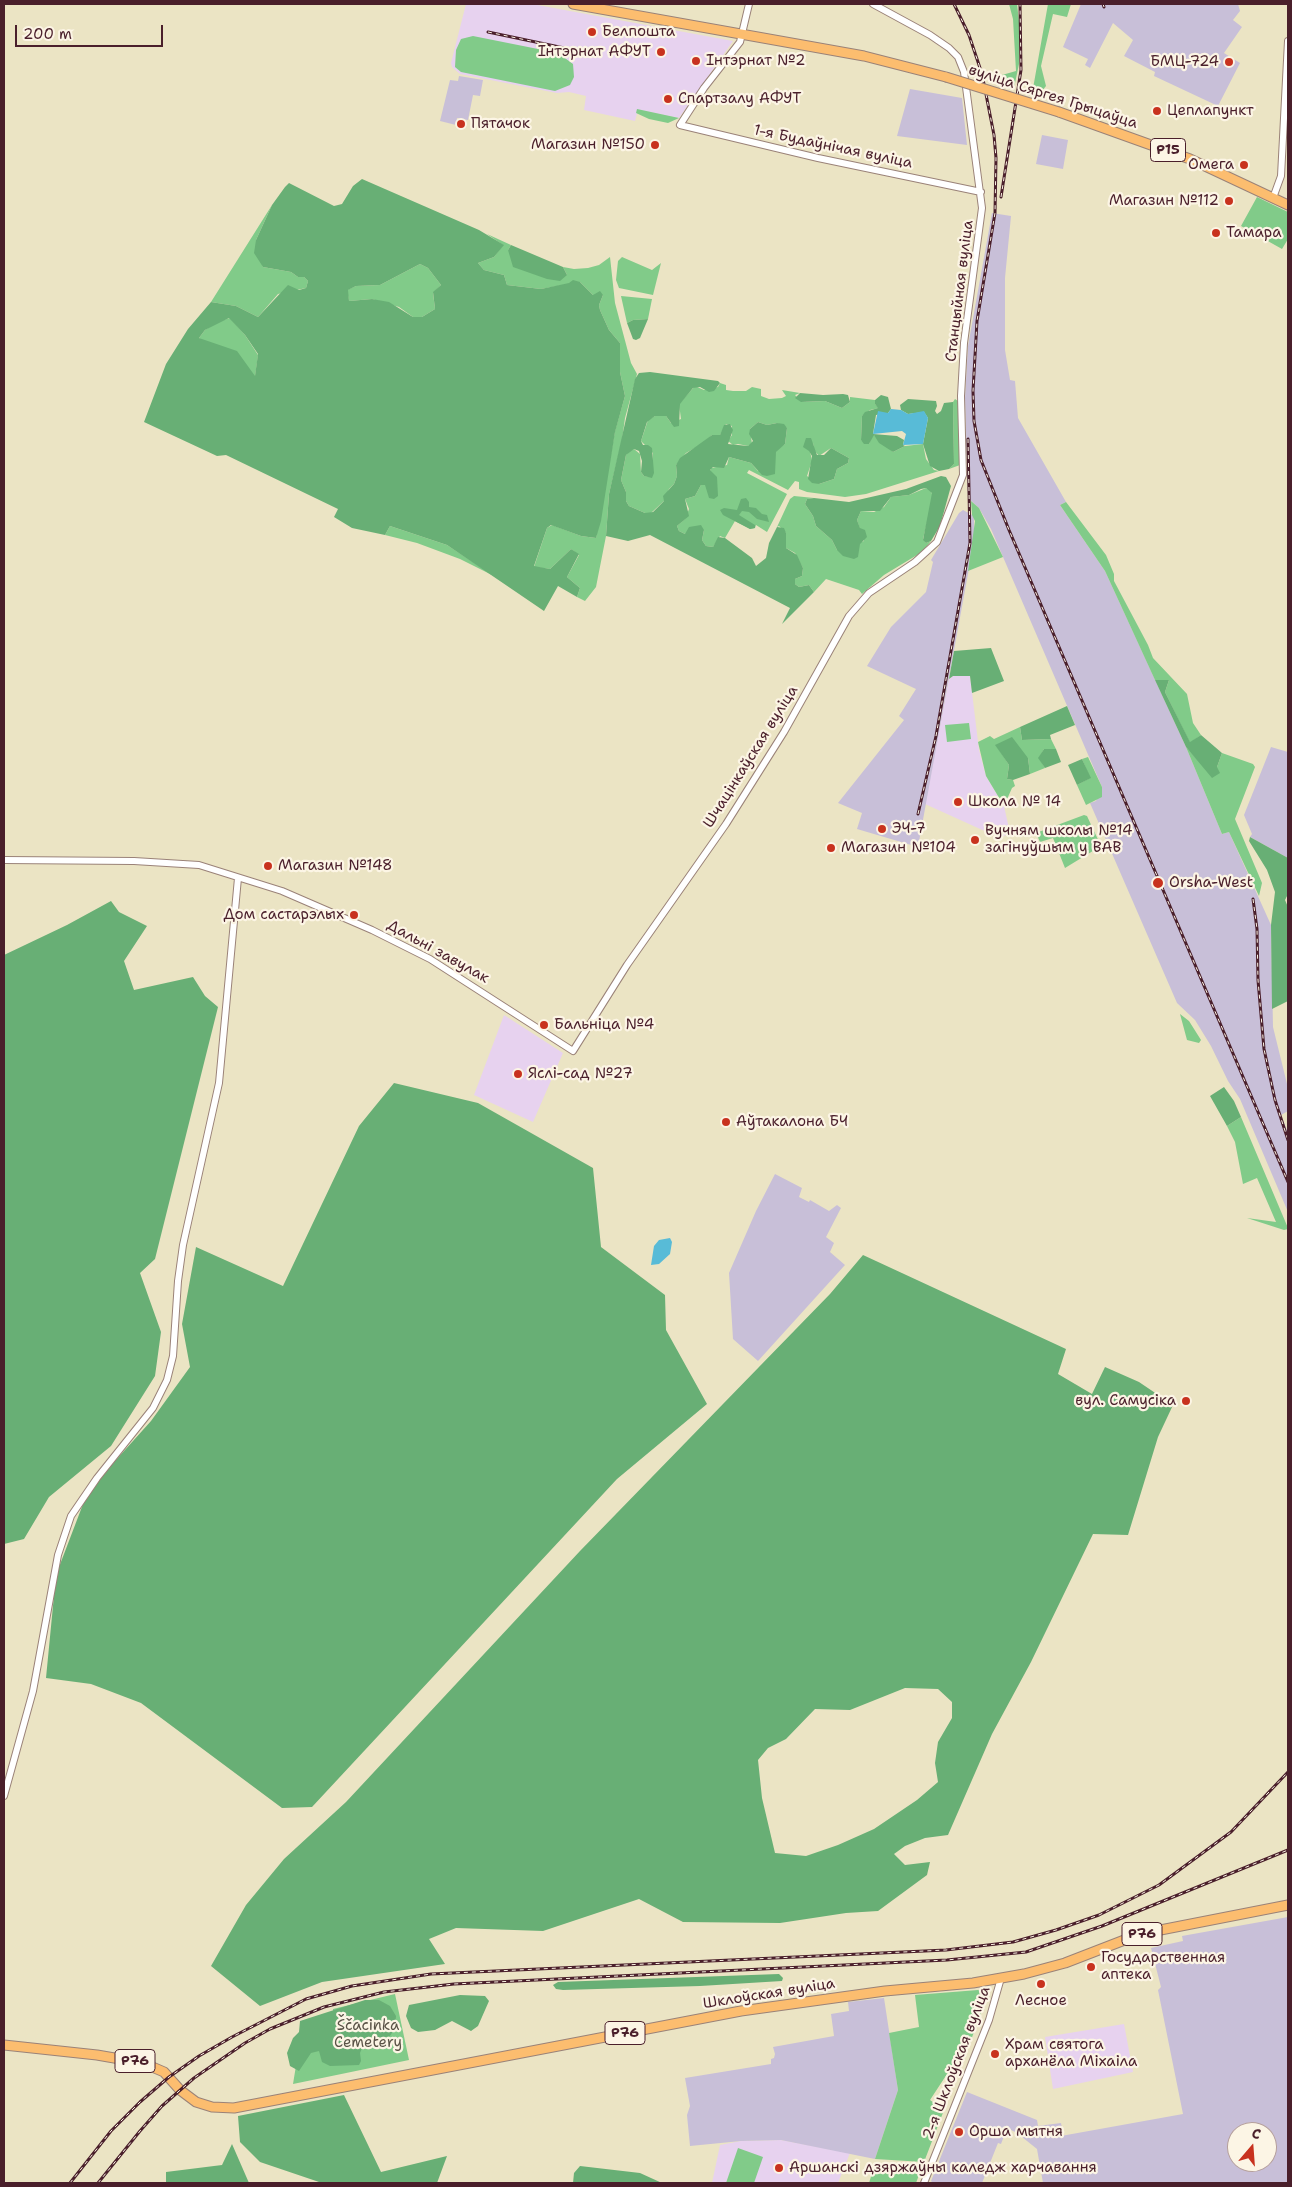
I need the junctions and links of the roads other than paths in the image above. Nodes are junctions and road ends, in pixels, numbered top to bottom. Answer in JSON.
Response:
{"nodes":[{"id":1,"x":573,"y":4,"type":"edge"},
{"id":2,"x":749,"y":4,"type":"edge"},
{"id":3,"x":873,"y":4,"type":"edge"},
{"id":4,"x":741,"y":34,"type":"junction"},
{"id":5,"x":1288,"y":41,"type":"edge"},
{"id":6,"x":981,"y":192,"type":"junction"},
{"id":7,"x":1273,"y":198,"type":"junction"},
{"id":8,"x":1288,"y":205,"type":"edge"},
{"id":9,"x":958,"y":489,"type":"joint"},
{"id":10,"x":4,"y":860,"type":"edge"},
{"id":11,"x":238,"y":878,"type":"junction"},
{"id":12,"x":573,"y":1052,"type":"joint"},
{"id":13,"x":4,"y":1796,"type":"edge"},
{"id":14,"x":1288,"y":1905,"type":"edge"},
{"id":15,"x":1001,"y":1978,"type":"junction"},
{"id":16,"x":4,"y":2046,"type":"edge"},
{"id":17,"x":924,"y":2183,"type":"edge"}],
"edges":[{"from":1,"to":4,"type":"main road","number":"Р15"},
{"from":2,"to":4,"type":"street"},
{"from":3,"to":6,"type":"street","name":"Станцыйная вуліца"},
{"from":4,"to":6,"type":"street","name":"1-я Будаўнічая вуліца"},
{"from":4,"to":7,"type":"main road","name":"вуліца Сяргея Грыцаўца","number":"Р15","bridge":true},
{"from":5,"to":7,"type":"street"},
{"from":6,"to":9,"type":"street","name":"Станцыйная вуліца"},
{"from":7,"to":8,"type":"main road","name":"вуліца Сяргея Грыцаўца","number":"Р15"},
{"from":9,"to":12,"type":"street","name":"Шчацінкаўская вуліца"},
{"from":10,"to":11,"type":"street","name":"Дальні завулак"},
{"from":11,"to":12,"type":"street","name":"Дальні завулак"},
{"from":11,"to":13,"type":"street"},
{"from":14,"to":15,"type":"main road","name":"Шклоўская вуліца","number":"Р76"},
{"from":15,"to":16,"type":"main road","name":"Шклоўская вуліца","number":"Р76"},
{"from":15,"to":17,"type":"street","name":"2-я Шклоўская вуліца"}]}
